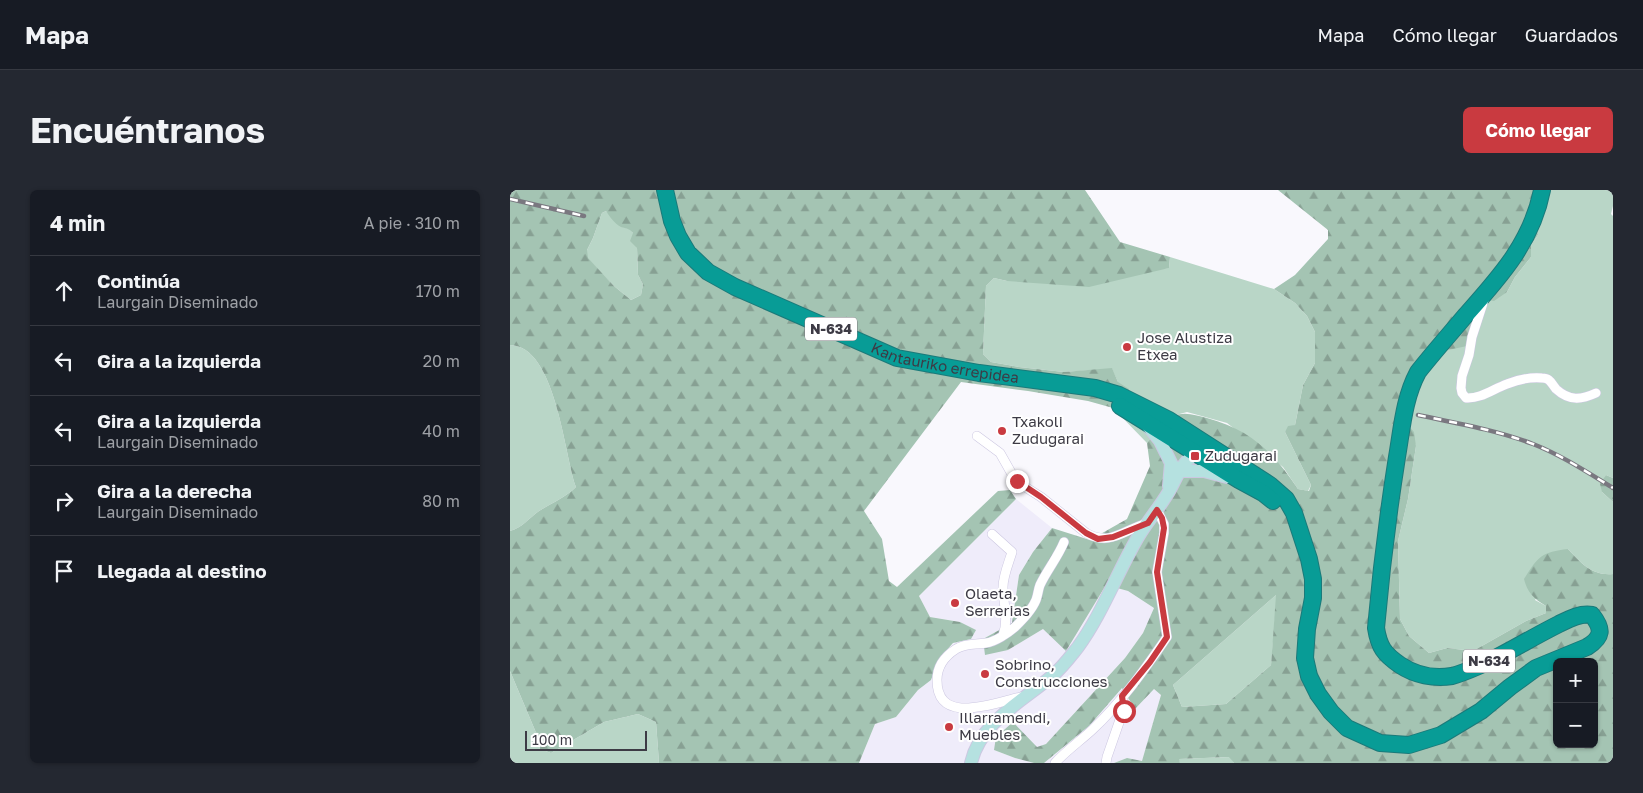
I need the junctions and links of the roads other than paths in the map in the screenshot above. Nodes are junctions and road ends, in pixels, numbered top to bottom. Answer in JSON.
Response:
{"nodes":[{"id":1,"x":666,"y":190,"type":"edge"},
{"id":2,"x":1542,"y":190,"type":"edge"},
{"id":3,"x":1486,"y":292,"type":"junction"},
{"id":4,"x":1596,"y":392,"type":"dead end"},
{"id":5,"x":1144,"y":413,"type":"junction"},
{"id":6,"x":977,"y":436,"type":"dead end"},
{"id":7,"x":1196,"y":453,"type":"junction"},
{"id":8,"x":1179,"y":469,"type":"junction"},
{"id":9,"x":1243,"y":475,"type":"junction"},
{"id":10,"x":1157,"y":510,"type":"junction"},
{"id":11,"x":1148,"y":523,"type":"junction"},
{"id":12,"x":992,"y":534,"type":"dead end"},
{"id":13,"x":1064,"y":542,"type":"dead end"},
{"id":14,"x":1003,"y":635,"type":"junction"},
{"id":15,"x":1122,"y":696,"type":"junction"},
{"id":16,"x":1024,"y":697,"type":"junction"},
{"id":17,"x":973,"y":760,"type":"edge"},
{"id":18,"x":1055,"y":763,"type":"edge"},
{"id":19,"x":1106,"y":763,"type":"edge"}],
"edges":[{"from":1,"to":5,"type":"highway","name":"Kantauriko errepidea","number":"N-634"},
{"from":2,"to":3,"type":"highway","number":"N-634"},
{"from":3,"to":4,"type":"street"},
{"from":3,"to":9,"type":"highway","number":"N-634"},
{"from":5,"to":7,"type":"highway"},
{"from":5,"to":8,"type":"main road"},
{"from":5,"to":9,"type":"highway","number":"N-634"},
{"from":6,"to":11,"type":"street"},
{"from":7,"to":8,"type":"main road"},
{"from":7,"to":9,"type":"highway"},
{"from":8,"to":9,"type":"main road"},
{"from":8,"to":10,"type":"main road"},
{"from":10,"to":11,"type":"main road"},
{"from":10,"to":15,"type":"street"},
{"from":11,"to":16,"type":"main road"},
{"from":12,"to":14,"type":"street"},
{"from":13,"to":14,"type":"street"},
{"from":14,"to":16,"type":"street"},
{"from":15,"to":18,"type":"street"},
{"from":15,"to":19,"type":"street"},
{"from":16,"to":17,"type":"main road"}]}
